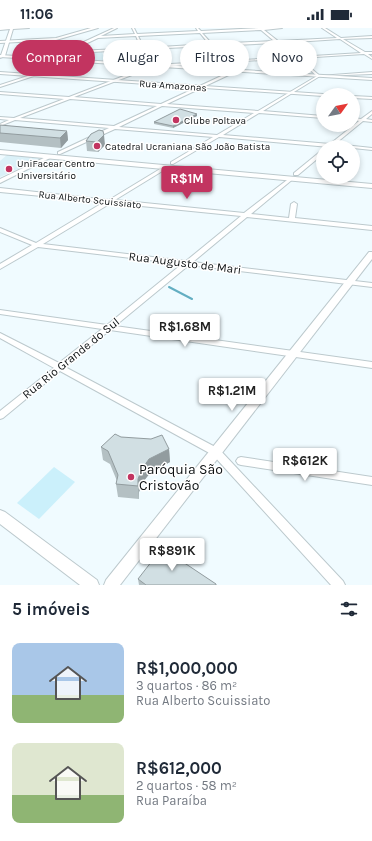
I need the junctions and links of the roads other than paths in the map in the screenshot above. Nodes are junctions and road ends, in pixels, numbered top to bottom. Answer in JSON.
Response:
{"nodes":[{"id":1,"x":12,"y":28,"type":"edge"},
{"id":2,"x":28,"y":28,"type":"edge"},
{"id":3,"x":96,"y":28,"type":"edge"},
{"id":4,"x":116,"y":28,"type":"edge"},
{"id":5,"x":133,"y":28,"type":"edge"},
{"id":6,"x":169,"y":28,"type":"edge"},
{"id":7,"x":197,"y":28,"type":"edge"},
{"id":8,"x":260,"y":28,"type":"edge"},
{"id":9,"x":280,"y":28,"type":"edge"},
{"id":10,"x":323,"y":28,"type":"edge"},
{"id":11,"x":0,"y":29,"type":"edge"},
{"id":12,"x":201,"y":32,"type":"junction"},
{"id":13,"x":172,"y":33,"type":"junction"},
{"id":14,"x":136,"y":35,"type":"junction"},
{"id":15,"x":97,"y":37,"type":"junction"},
{"id":16,"x":372,"y":37,"type":"edge"},
{"id":17,"x":340,"y":39,"type":"junction"},
{"id":18,"x":91,"y":40,"type":"edge"},
{"id":19,"x":138,"y":40,"type":"edge"},
{"id":20,"x":208,"y":40,"type":"edge"},
{"id":21,"x":275,"y":40,"type":"edge"},
{"id":22,"x":317,"y":40,"type":"edge"},
{"id":23,"x":0,"y":42,"type":"edge"},
{"id":24,"x":8,"y":42,"type":"junction"},
{"id":25,"x":372,"y":53,"type":"edge"},
{"id":26,"x":365,"y":54,"type":"junction"},
{"id":27,"x":1,"y":57,"type":"edge"},
{"id":28,"x":317,"y":57,"type":"edge"},
{"id":29,"x":12,"y":58,"type":"edge"},
{"id":30,"x":372,"y":58,"type":"edge"},
{"id":31,"x":249,"y":72,"type":"edge"},
{"id":32,"x":0,"y":73,"type":"edge"},
{"id":33,"x":372,"y":73,"type":"edge"},
{"id":34,"x":12,"y":74,"type":"edge"},
{"id":35,"x":317,"y":74,"type":"edge"},
{"id":36,"x":29,"y":76,"type":"edge"},
{"id":37,"x":46,"y":76,"type":"edge"},
{"id":38,"x":127,"y":76,"type":"edge"},
{"id":39,"x":223,"y":76,"type":"edge"},
{"id":40,"x":320,"y":76,"type":"junction"},
{"id":41,"x":350,"y":76,"type":"junction"},
{"id":42,"x":372,"y":79,"type":"edge"},
{"id":43,"x":114,"y":81,"type":"junction"},
{"id":44,"x":0,"y":86,"type":"edge"},
{"id":45,"x":199,"y":87,"type":"junction"},
{"id":46,"x":0,"y":93,"type":"edge"},
{"id":47,"x":291,"y":93,"type":"junction"},
{"id":48,"x":316,"y":95,"type":"edge"},
{"id":49,"x":360,"y":97,"type":"edge"},
{"id":50,"x":69,"y":98,"type":"junction"},
{"id":51,"x":372,"y":98,"type":"edge"},
{"id":52,"x":160,"y":105,"type":"junction"},
{"id":53,"x":258,"y":112,"type":"junction"},
{"id":54,"x":372,"y":112,"type":"edge"},
{"id":55,"x":316,"y":116,"type":"edge"},
{"id":56,"x":0,"y":118,"type":"edge"},
{"id":57,"x":16,"y":119,"type":"junction"},
{"id":58,"x":362,"y":120,"type":"junction"},
{"id":59,"x":372,"y":121,"type":"edge"},
{"id":60,"x":0,"y":126,"type":"edge"},
{"id":61,"x":113,"y":128,"type":"junction"},
{"id":62,"x":218,"y":136,"type":"junction"},
{"id":63,"x":337,"y":140,"type":"edge"},
{"id":64,"x":316,"y":145,"type":"edge"},
{"id":65,"x":0,"y":148,"type":"edge"},
{"id":66,"x":360,"y":148,"type":"edge"},
{"id":67,"x":372,"y":149,"type":"edge"},
{"id":68,"x":0,"y":152,"type":"edge"},
{"id":69,"x":56,"y":155,"type":"junction"},
{"id":70,"x":316,"y":158,"type":"edge"},
{"id":71,"x":170,"y":165,"type":"junction"},
{"id":72,"x":293,"y":176,"type":"junction"},
{"id":73,"x":316,"y":177,"type":"edge"},
{"id":74,"x":360,"y":180,"type":"edge"},
{"id":75,"x":0,"y":181,"type":"edge"},
{"id":76,"x":372,"y":181,"type":"edge"},
{"id":77,"x":372,"y":186,"type":"edge"},
{"id":78,"x":0,"y":190,"type":"edge"},
{"id":79,"x":110,"y":201,"type":"junction"},
{"id":80,"x":294,"y":204,"type":"dead end"},
{"id":81,"x":246,"y":215,"type":"junction"},
{"id":82,"x":292,"y":220,"type":"junction"},
{"id":83,"x":372,"y":228,"type":"edge"},
{"id":84,"x":0,"y":230,"type":"edge"},
{"id":85,"x":37,"y":245,"type":"junction"},
{"id":86,"x":372,"y":254,"type":"edge"},
{"id":87,"x":187,"y":263,"type":"junction"},
{"id":88,"x":0,"y":267,"type":"edge"},
{"id":89,"x":350,"y":283,"type":"junction"},
{"id":90,"x":372,"y":285,"type":"edge"},
{"id":91,"x":0,"y":312,"type":"edge"},
{"id":92,"x":109,"y":327,"type":"junction"},
{"id":93,"x":0,"y":336,"type":"edge"},
{"id":94,"x":294,"y":354,"type":"junction"},
{"id":95,"x":372,"y":365,"type":"edge"},
{"id":96,"x":60,"y":368,"type":"junction"},
{"id":97,"x":0,"y":416,"type":"edge"},
{"id":98,"x":216,"y":452,"type":"junction"},
{"id":99,"x":241,"y":461,"type":"dead end"},
{"id":100,"x":372,"y":481,"type":"edge"},
{"id":101,"x":0,"y":516,"type":"edge"},
{"id":102,"x":92,"y":585,"type":"edge"},
{"id":103,"x":111,"y":585,"type":"edge"},
{"id":104,"x":339,"y":585,"type":"edge"}],
"edges":[{"from":1,"to":2,"type":"street"},
{"from":1,"to":11,"type":"street"},
{"from":1,"to":24,"type":"street"},
{"from":3,"to":24,"type":"main road"},
{"from":4,"to":15,"type":"street"},
{"from":5,"to":14,"type":"street"},
{"from":6,"to":13,"type":"street"},
{"from":7,"to":12,"type":"street"},
{"from":8,"to":9,"type":"street"},
{"from":8,"to":12,"type":"street"},
{"from":8,"to":21,"type":"street"},
{"from":10,"to":17,"type":"street"},
{"from":12,"to":13,"type":"street"},
{"from":12,"to":20,"type":"street"},
{"from":13,"to":14,"type":"street"},
{"from":14,"to":15,"type":"street"},
{"from":14,"to":19,"type":"street"},
{"from":15,"to":18,"type":"street"},
{"from":16,"to":17,"type":"street"},
{"from":17,"to":22,"type":"street"},
{"from":17,"to":26,"type":"street"},
{"from":23,"to":24,"type":"main road"},
{"from":24,"to":27,"type":"street"},
{"from":25,"to":26,"type":"street"},
{"from":26,"to":28,"type":"street"},
{"from":26,"to":30,"type":"street"},
{"from":27,"to":29,"type":"street"},
{"from":31,"to":40,"type":"street"},
{"from":32,"to":34,"type":"street","name":"Rua Amazonas"},
{"from":33,"to":41,"type":"street"},
{"from":35,"to":40,"type":"street"},
{"from":36,"to":44,"type":"street"},
{"from":37,"to":43,"type":"street","name":"Rua Amazonas"},
{"from":38,"to":43,"type":"street"},
{"from":39,"to":45,"type":"street"},
{"from":40,"to":41,"type":"street"},
{"from":40,"to":47,"type":"street"},
{"from":41,"to":42,"type":"street"},
{"from":43,"to":45,"type":"street","name":"Rua Amazonas"},
{"from":43,"to":50,"type":"street"},
{"from":45,"to":47,"type":"street","name":"Rua Amazonas"},
{"from":45,"to":52,"type":"street"},
{"from":46,"to":50,"type":"street"},
{"from":47,"to":48,"type":"street","name":"Rua Amazonas"},
{"from":47,"to":53,"type":"street"},
{"from":49,"to":51,"type":"street"},
{"from":50,"to":52,"type":"street"},
{"from":50,"to":57,"type":"street"},
{"from":52,"to":53,"type":"street"},
{"from":52,"to":61,"type":"street"},
{"from":53,"to":55,"type":"street"},
{"from":53,"to":62,"type":"street"},
{"from":54,"to":58,"type":"street"},
{"from":56,"to":57,"type":"street"},
{"from":57,"to":60,"type":"street"},
{"from":57,"to":61,"type":"street"},
{"from":58,"to":59,"type":"street"},
{"from":58,"to":63,"type":"street"},
{"from":61,"to":62,"type":"street"},
{"from":61,"to":69,"type":"street"},
{"from":62,"to":64,"type":"street"},
{"from":62,"to":71,"type":"street"},
{"from":65,"to":69,"type":"main road"},
{"from":66,"to":67,"type":"street"},
{"from":68,"to":69,"type":"main road"},
{"from":69,"to":71,"type":"main road"},
{"from":69,"to":75,"type":"street"},
{"from":70,"to":72,"type":"street","name":"Rua Rio Grande do Sul"},
{"from":71,"to":72,"type":"main road"},
{"from":71,"to":79,"type":"street"},
{"from":72,"to":73,"type":"main road"},
{"from":72,"to":77,"type":"main road"},
{"from":72,"to":81,"type":"street","name":"Rua Rio Grande do Sul"},
{"from":74,"to":76,"type":"main road"},
{"from":78,"to":79,"type":"street","name":"Rua Alberto Scuissiato"},
{"from":79,"to":81,"type":"street","name":"Rua Alberto Scuissiato"},
{"from":79,"to":85,"type":"street"},
{"from":80,"to":82,"type":"street"},
{"from":81,"to":82,"type":"street","name":"Rua Alberto Scuissiato"},
{"from":81,"to":87,"type":"street","name":"Rua Rio Grande do Sul"},
{"from":82,"to":83,"type":"street","name":"Rua Alberto Scuissiato"},
{"from":84,"to":85,"type":"street","name":"Rua Augusto de Mari"},
{"from":85,"to":87,"type":"street","name":"Rua Augusto de Mari"},
{"from":85,"to":88,"type":"street"},
{"from":86,"to":89,"type":"street"},
{"from":87,"to":89,"type":"street","name":"Rua Augusto de Mari"},
{"from":87,"to":92,"type":"street","name":"Rua Rio Grande do Sul"},
{"from":89,"to":90,"type":"street","name":"Rua Augusto de Mari"},
{"from":89,"to":94,"type":"street"},
{"from":91,"to":92,"type":"street"},
{"from":92,"to":94,"type":"street"},
{"from":92,"to":96,"type":"street","name":"Rua Rio Grande do Sul"},
{"from":93,"to":96,"type":"street"},
{"from":94,"to":95,"type":"street"},
{"from":94,"to":98,"type":"street"},
{"from":96,"to":97,"type":"street","name":"Rua Rio Grande do Sul"},
{"from":96,"to":98,"type":"street"},
{"from":98,"to":103,"type":"street"},
{"from":98,"to":104,"type":"street"},
{"from":99,"to":100,"type":"street"},
{"from":101,"to":102,"type":"street"}]}
